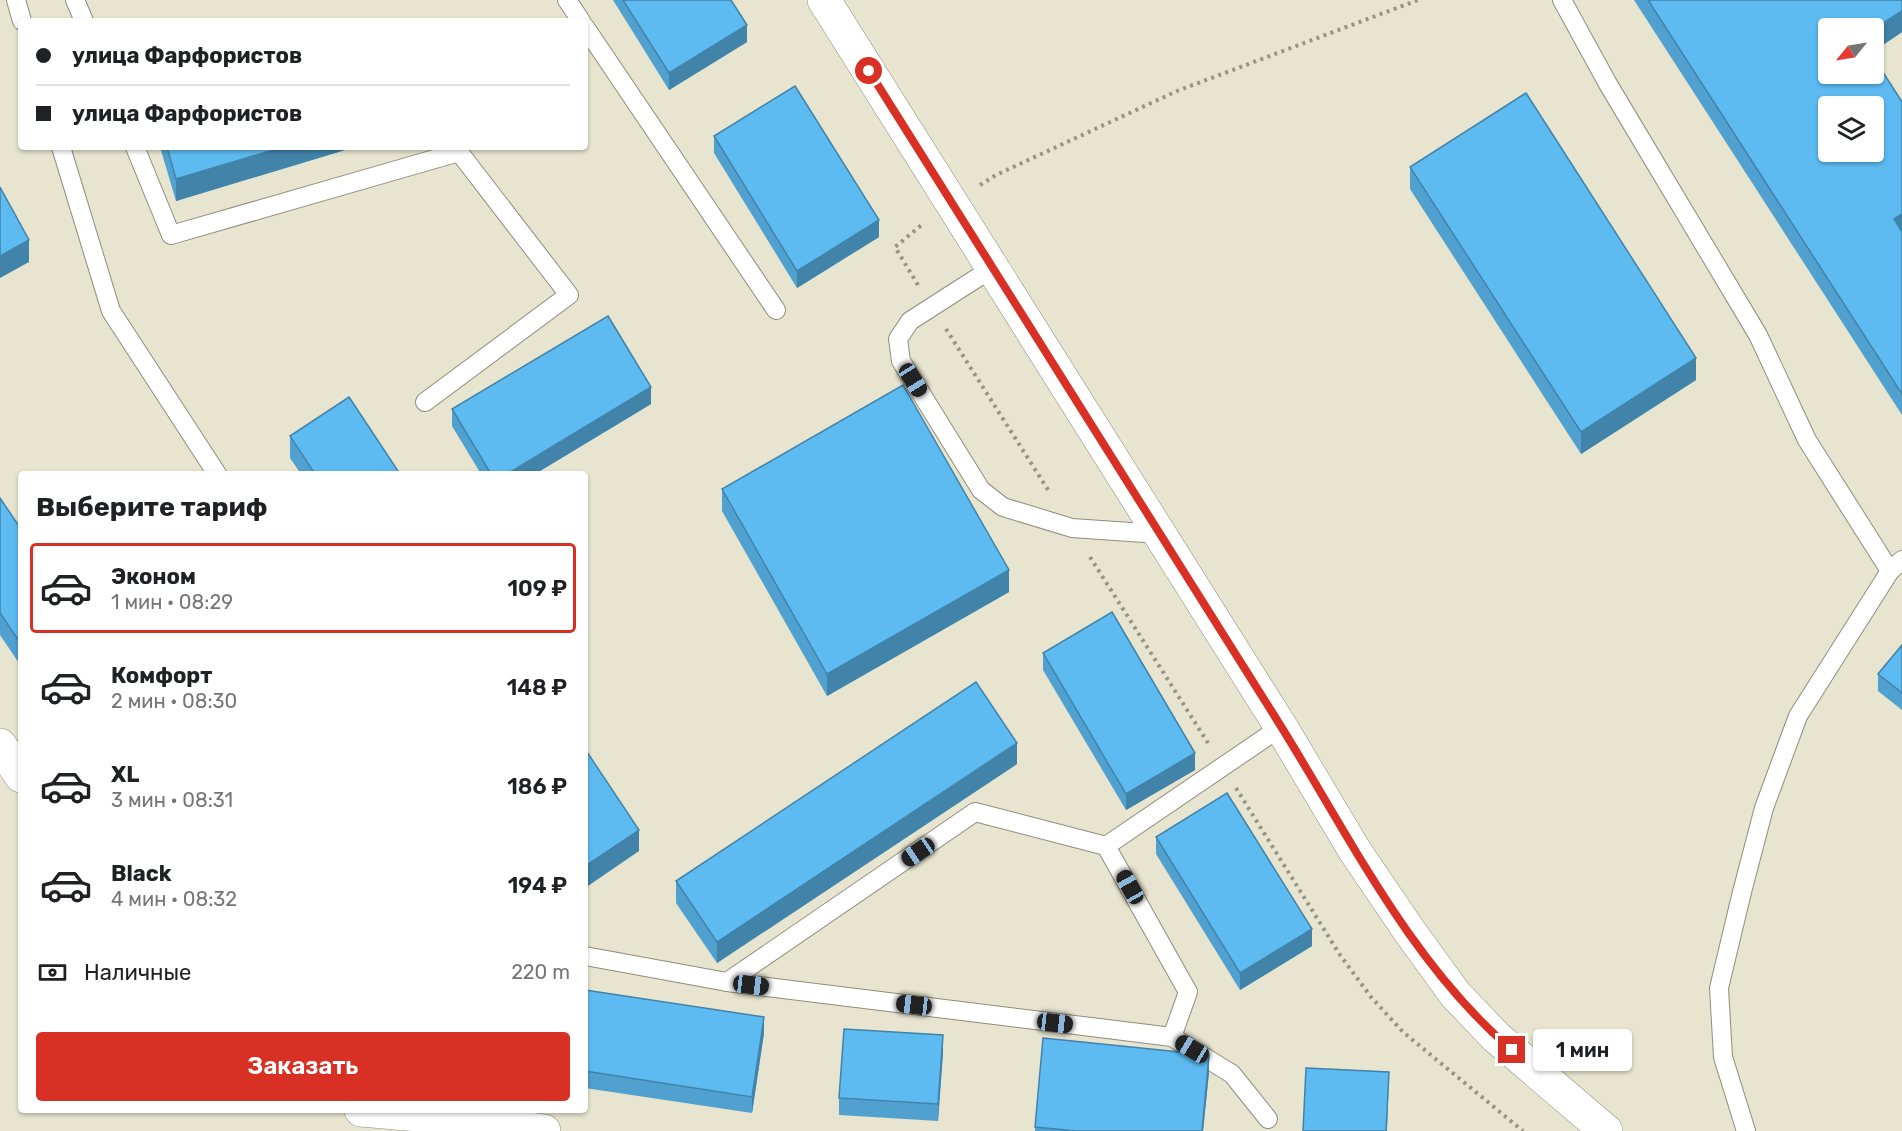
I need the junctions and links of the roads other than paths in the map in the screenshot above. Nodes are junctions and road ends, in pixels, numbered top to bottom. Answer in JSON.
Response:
{"nodes":[{"id":1,"x":16,"y":0,"type":"edge"},
{"id":2,"x":75,"y":0,"type":"edge"},
{"id":3,"x":567,"y":0,"type":"edge"},
{"id":4,"x":824,"y":0,"type":"edge"},
{"id":5,"x":1562,"y":0,"type":"edge"},
{"id":6,"x":21,"y":18,"type":"edge"},
{"id":7,"x":83,"y":18,"type":"edge"},
{"id":8,"x":579,"y":18,"type":"edge"},
{"id":9,"x":588,"y":31,"type":"edge"},
{"id":10,"x":62,"y":150,"type":"edge"},
{"id":11,"x":136,"y":150,"type":"edge"},
{"id":12,"x":991,"y":268,"type":"junction"},
{"id":13,"x":776,"y":310,"type":"dead end"},
{"id":14,"x":425,"y":402,"type":"dead end"},
{"id":15,"x":215,"y":471,"type":"edge"},
{"id":16,"x":1159,"y":534,"type":"junction"},
{"id":17,"x":1896,"y":566,"type":"edge"},
{"id":18,"x":1281,"y":727,"type":"junction"},
{"id":19,"x":1106,"y":846,"type":"junction"},
{"id":20,"x":588,"y":957,"type":"edge"},
{"id":21,"x":727,"y":982,"type":"junction"},
{"id":22,"x":1172,"y":1037,"type":"junction"},
{"id":23,"x":377,"y":1113,"type":"edge"},
{"id":24,"x":1268,"y":1119,"type":"dead end"},
{"id":25,"x":439,"y":1125,"type":"edge"},
{"id":26,"x":544,"y":1131,"type":"edge"},
{"id":27,"x":1606,"y":1131,"type":"edge"},
{"id":28,"x":1746,"y":1131,"type":"edge"}],
"edges":[{"from":1,"to":6,"type":"lane"},
{"from":2,"to":7,"type":"lane"},
{"from":3,"to":8,"type":"lane"},
{"from":4,"to":12,"type":"street"},
{"from":5,"to":17,"type":"lane"},
{"from":9,"to":13,"type":"lane"},
{"from":10,"to":15,"type":"lane"},
{"from":11,"to":14,"type":"lane"},
{"from":12,"to":16,"type":"street"},
{"from":12,"to":16,"type":"lane"},
{"from":16,"to":18,"type":"street"},
{"from":17,"to":28,"type":"lane"},
{"from":18,"to":19,"type":"lane"},
{"from":18,"to":27,"type":"street"},
{"from":19,"to":21,"type":"lane"},
{"from":19,"to":22,"type":"lane"},
{"from":20,"to":21,"type":"lane"},
{"from":21,"to":22,"type":"lane"},
{"from":22,"to":24,"type":"lane"},
{"from":23,"to":25,"type":"street"},
{"from":25,"to":26,"type":"street"}]}
